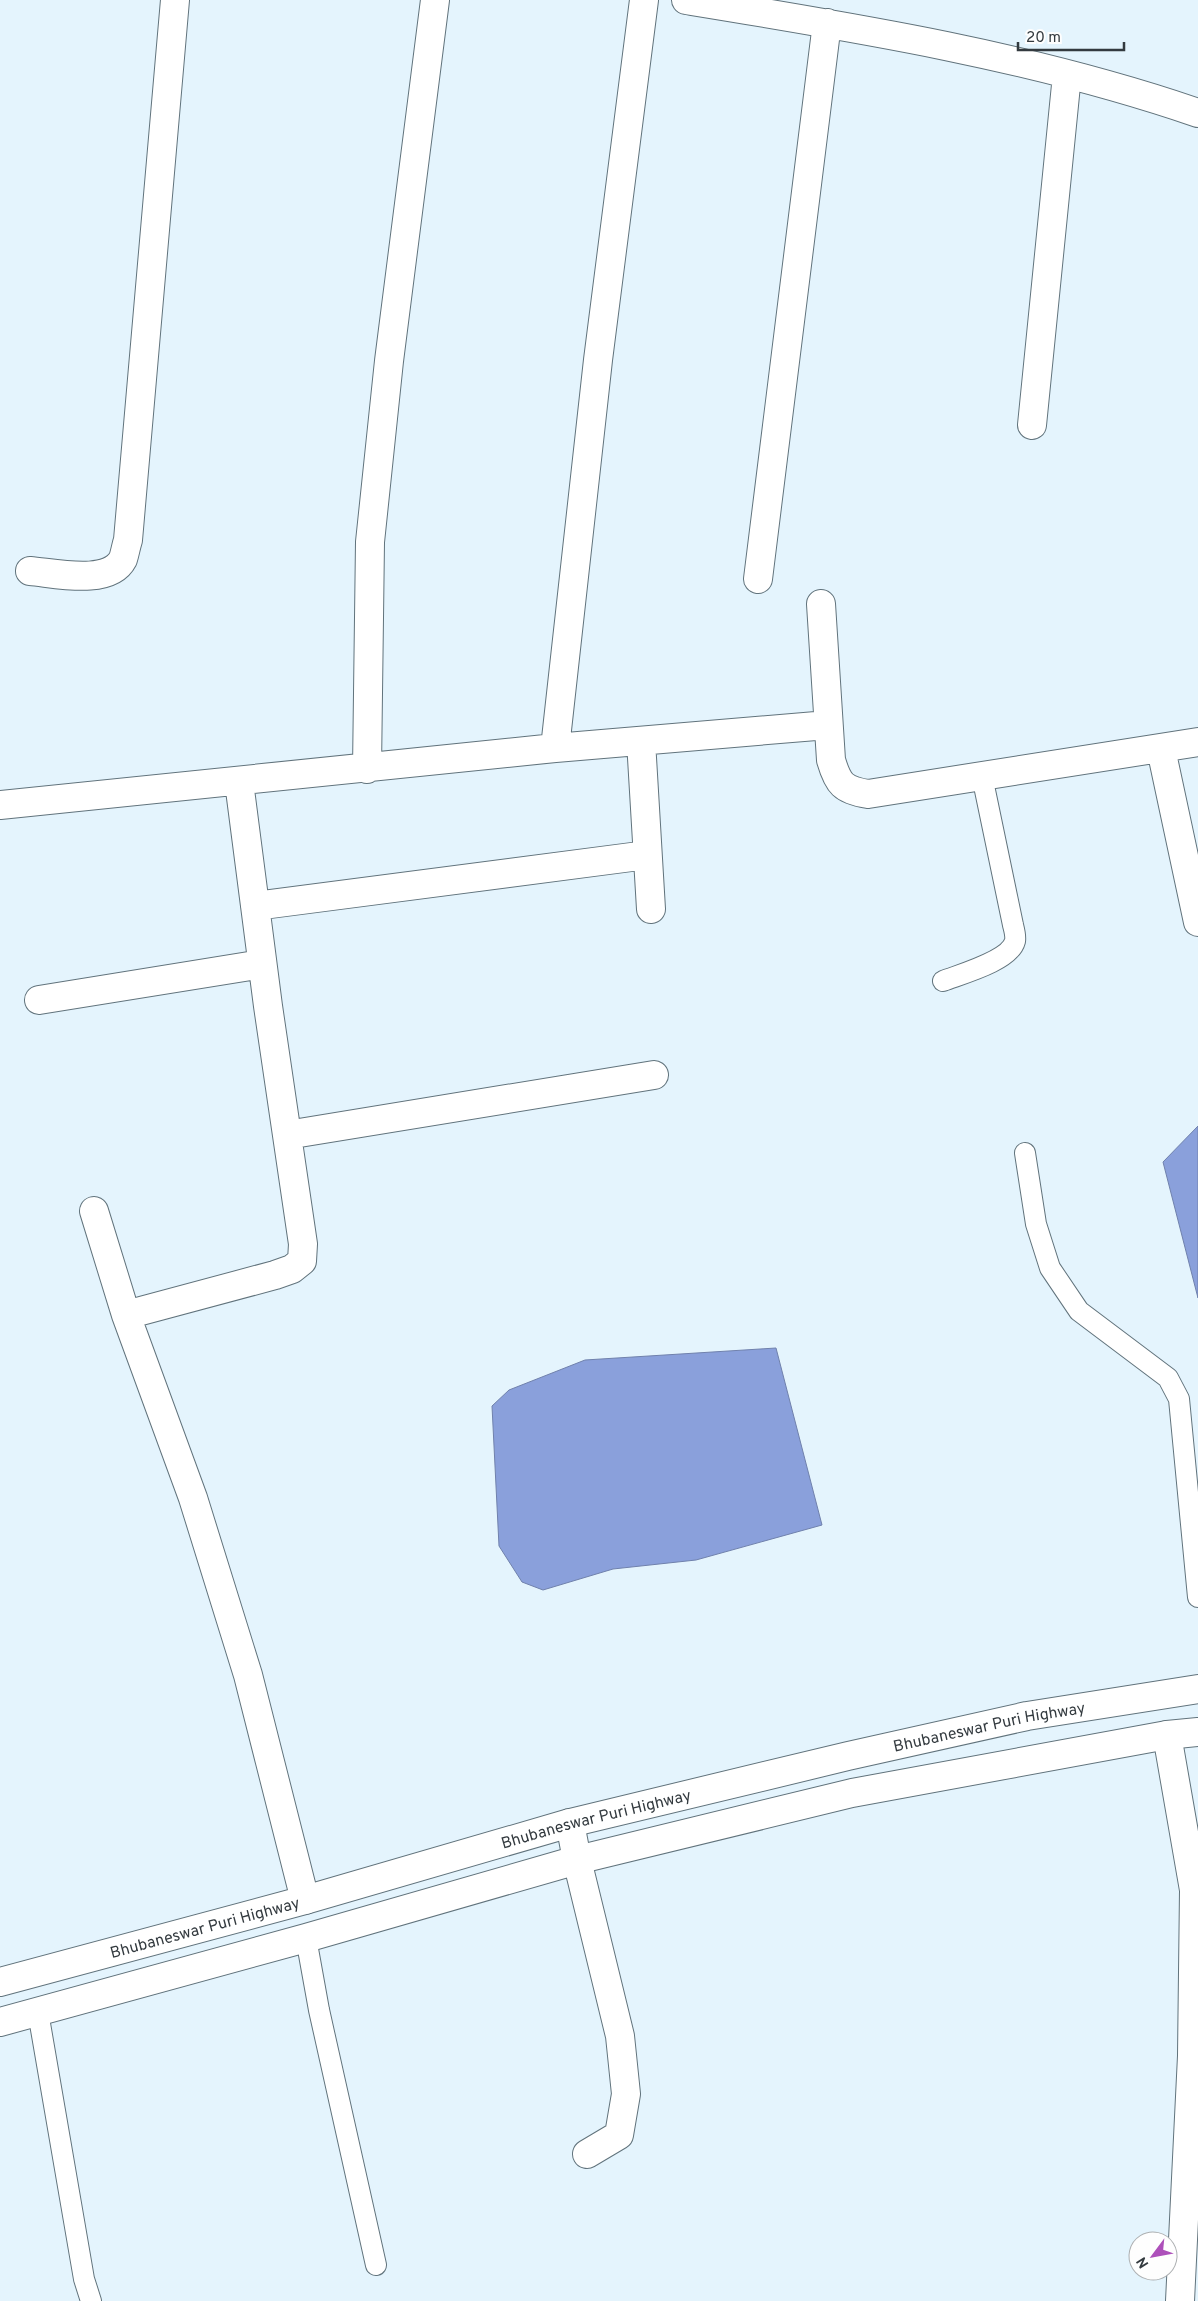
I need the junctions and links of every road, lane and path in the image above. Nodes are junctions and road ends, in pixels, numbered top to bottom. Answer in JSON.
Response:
{"nodes":[{"id":1,"x":176,"y":0,"type":"edge"},
{"id":2,"x":435,"y":0,"type":"edge"},
{"id":3,"x":644,"y":0,"type":"edge"},
{"id":4,"x":686,"y":0,"type":"edge"},
{"id":5,"x":828,"y":23,"type":"junction"},
{"id":6,"x":1067,"y":75,"type":"junction"},
{"id":7,"x":1198,"y":113,"type":"edge"},
{"id":8,"x":1032,"y":424,"type":"dead end"},
{"id":9,"x":30,"y":571,"type":"dead end"},
{"id":10,"x":758,"y":579,"type":"dead end"},
{"id":11,"x":820,"y":604,"type":"dead end"},
{"id":12,"x":828,"y":724,"type":"junction"},
{"id":13,"x":641,"y":741,"type":"junction"},
{"id":14,"x":1198,"y":742,"type":"edge"},
{"id":15,"x":555,"y":748,"type":"junction"},
{"id":16,"x":1161,"y":749,"type":"junction"},
{"id":17,"x":367,"y":769,"type":"junction"},
{"id":18,"x":982,"y":776,"type":"junction"},
{"id":19,"x":238,"y":782,"type":"junction"},
{"id":20,"x":0,"y":805,"type":"edge"},
{"id":21,"x":647,"y":855,"type":"junction"},
{"id":22,"x":254,"y":906,"type":"junction"},
{"id":23,"x":651,"y":909,"type":"dead end"},
{"id":24,"x":1198,"y":922,"type":"edge"},
{"id":25,"x":262,"y":964,"type":"junction"},
{"id":26,"x":944,"y":981,"type":"dead end"},
{"id":27,"x":39,"y":1000,"type":"dead end"},
{"id":28,"x":654,"y":1075,"type":"dead end"},
{"id":29,"x":287,"y":1135,"type":"junction"},
{"id":30,"x":1025,"y":1153,"type":"dead end"},
{"id":31,"x":94,"y":1211,"type":"dead end"},
{"id":32,"x":126,"y":1316,"type":"junction"},
{"id":33,"x":1198,"y":1597,"type":"edge"},
{"id":34,"x":1198,"y":1689,"type":"edge"},
{"id":35,"x":1198,"y":1732,"type":"edge"},
{"id":36,"x":1167,"y":1735,"type":"junction"},
{"id":37,"x":570,"y":1823,"type":"junction"},
{"id":38,"x":576,"y":1860,"type":"junction"},
{"id":39,"x":1196,"y":1890,"type":"edge"},
{"id":40,"x":305,"y":1900,"type":"junction"},
{"id":41,"x":306,"y":1938,"type":"junction"},
{"id":42,"x":0,"y":1982,"type":"edge"},
{"id":43,"x":38,"y":2012,"type":"junction"},
{"id":44,"x":0,"y":2022,"type":"edge"},
{"id":45,"x":587,"y":2154,"type":"dead end"},
{"id":46,"x":376,"y":2265,"type":"dead end"},
{"id":47,"x":91,"y":2301,"type":"edge"},
{"id":48,"x":1180,"y":2301,"type":"edge"}],
"edges":[{"from":1,"to":9,"type":"main road"},
{"from":2,"to":17,"type":"main road"},
{"from":3,"to":15,"type":"main road"},
{"from":4,"to":5,"type":"main road"},
{"from":5,"to":6,"type":"main road"},
{"from":5,"to":10,"type":"main road"},
{"from":6,"to":7,"type":"main road"},
{"from":6,"to":8,"type":"main road"},
{"from":11,"to":12,"type":"main road"},
{"from":12,"to":13,"type":"main road"},
{"from":12,"to":18,"type":"main road"},
{"from":13,"to":15,"type":"main road"},
{"from":13,"to":21,"type":"main road"},
{"from":14,"to":16,"type":"main road"},
{"from":15,"to":17,"type":"main road"},
{"from":16,"to":18,"type":"main road"},
{"from":16,"to":24,"type":"main road"},
{"from":17,"to":19,"type":"main road"},
{"from":18,"to":26,"type":"lane"},
{"from":19,"to":20,"type":"main road"},
{"from":19,"to":22,"type":"main road"},
{"from":21,"to":22,"type":"main road"},
{"from":21,"to":23,"type":"main road"},
{"from":22,"to":25,"type":"main road"},
{"from":25,"to":27,"type":"main road"},
{"from":25,"to":29,"type":"main road"},
{"from":28,"to":29,"type":"main road"},
{"from":29,"to":32,"type":"main road"},
{"from":30,"to":33,"type":"lane"},
{"from":31,"to":32,"type":"main road"},
{"from":32,"to":40,"type":"main road"},
{"from":34,"to":37,"type":"main road","name":"Bhubaneswar Puri Highway"},
{"from":35,"to":36,"type":"main road"},
{"from":36,"to":38,"type":"main road"},
{"from":36,"to":39,"type":"main road"},
{"from":37,"to":38,"type":"main road"},
{"from":37,"to":40,"type":"main road","name":"Bhubaneswar Puri Highway"},
{"from":38,"to":41,"type":"main road"},
{"from":38,"to":45,"type":"main road"},
{"from":39,"to":48,"type":"main road"},
{"from":40,"to":42,"type":"main road","name":"Bhubaneswar Puri Highway"},
{"from":41,"to":43,"type":"main road"},
{"from":41,"to":46,"type":"lane"},
{"from":43,"to":44,"type":"main road"},
{"from":43,"to":47,"type":"lane"}]}
